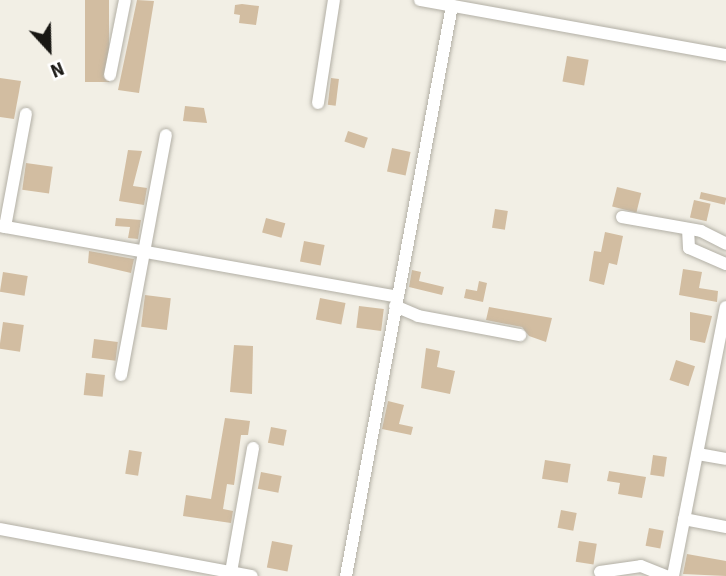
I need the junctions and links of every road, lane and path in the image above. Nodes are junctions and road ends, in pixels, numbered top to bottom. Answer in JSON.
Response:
{"nodes":[{"id":1,"x":125,"y":0,"type":"edge"},
{"id":2,"x":334,"y":0,"type":"edge"},
{"id":3,"x":420,"y":0,"type":"edge"},
{"id":4,"x":452,"y":6,"type":"junction"},
{"id":5,"x":726,"y":55,"type":"edge"},
{"id":6,"x":110,"y":75,"type":"dead end"},
{"id":7,"x":318,"y":103,"type":"dead end"},
{"id":8,"x":26,"y":114,"type":"dead end"},
{"id":9,"x":166,"y":135,"type":"dead end"},
{"id":10,"x":622,"y":217,"type":"dead end"},
{"id":11,"x":3,"y":226,"type":"edge"},
{"id":12,"x":688,"y":229,"type":"junction"},
{"id":13,"x":726,"y":244,"type":"edge"},
{"id":14,"x":145,"y":252,"type":"junction"},
{"id":15,"x":726,"y":264,"type":"edge"},
{"id":16,"x":396,"y":301,"type":"junction"},
{"id":17,"x":726,"y":307,"type":"edge"},
{"id":18,"x":520,"y":335,"type":"dead end"},
{"id":19,"x":121,"y":375,"type":"dead end"},
{"id":20,"x":253,"y":448,"type":"dead end"},
{"id":21,"x":698,"y":454,"type":"junction"},
{"id":22,"x":726,"y":459,"type":"edge"},
{"id":23,"x":684,"y":519,"type":"junction"},
{"id":24,"x":726,"y":527,"type":"edge"},
{"id":25,"x":0,"y":529,"type":"edge"},
{"id":26,"x":231,"y":572,"type":"junction"},
{"id":27,"x":600,"y":572,"type":"dead end"},
{"id":28,"x":252,"y":576,"type":"edge"},
{"id":29,"x":346,"y":576,"type":"edge"},
{"id":30,"x":666,"y":576,"type":"edge"},
{"id":31,"x":673,"y":576,"type":"edge"}],
"edges":[{"from":1,"to":6,"type":"street"},
{"from":2,"to":7,"type":"street"},
{"from":3,"to":4,"type":"street"},
{"from":4,"to":5,"type":"street"},
{"from":4,"to":16,"type":"street"},
{"from":8,"to":11,"type":"street"},
{"from":9,"to":14,"type":"street"},
{"from":10,"to":12,"type":"street"},
{"from":11,"to":14,"type":"street"},
{"from":12,"to":13,"type":"street"},
{"from":12,"to":15,"type":"street"},
{"from":14,"to":16,"type":"street"},
{"from":14,"to":19,"type":"street"},
{"from":16,"to":18,"type":"street"},
{"from":16,"to":29,"type":"street"},
{"from":17,"to":21,"type":"street"},
{"from":20,"to":26,"type":"street"},
{"from":21,"to":22,"type":"street"},
{"from":21,"to":23,"type":"street"},
{"from":23,"to":24,"type":"street"},
{"from":23,"to":31,"type":"street"},
{"from":25,"to":26,"type":"street"},
{"from":26,"to":28,"type":"street"},
{"from":27,"to":30,"type":"street"}]}
